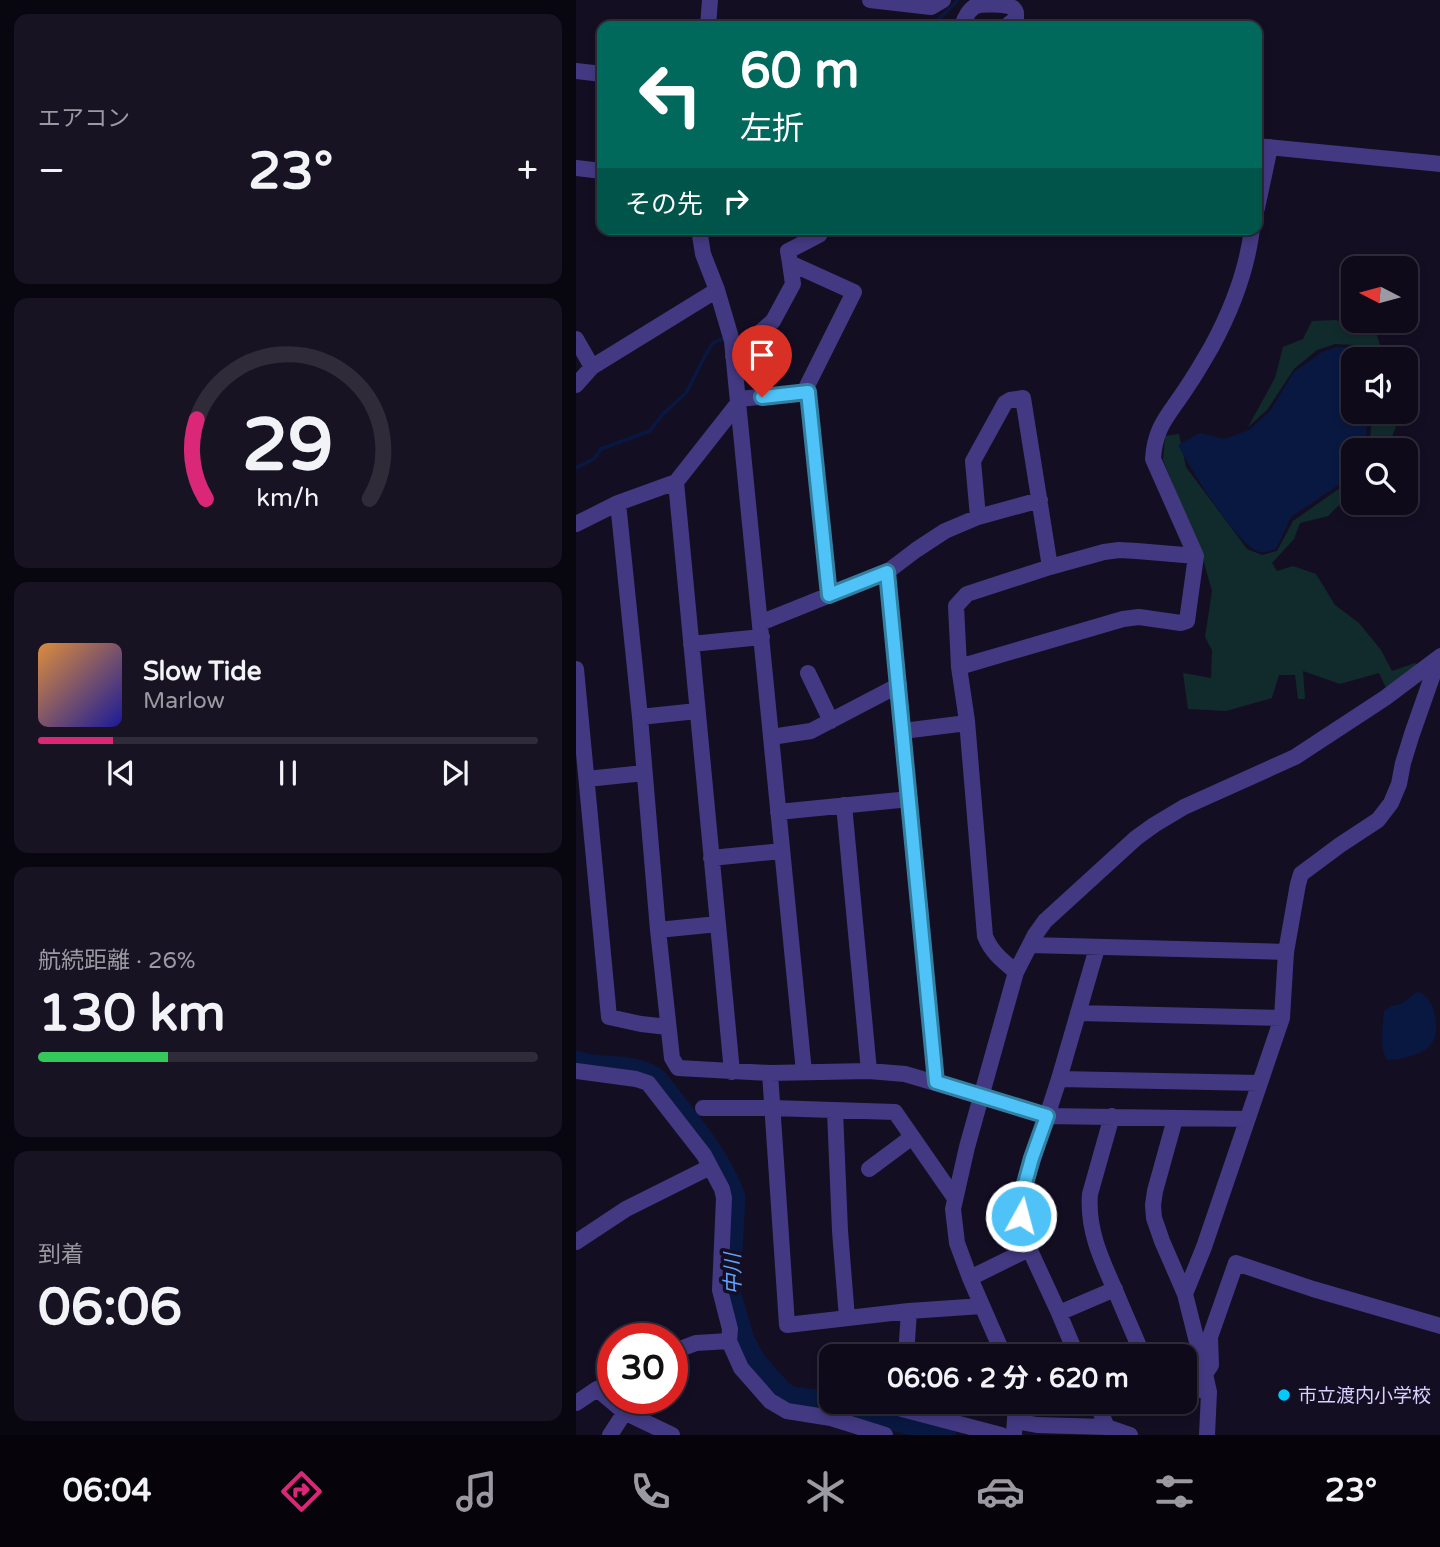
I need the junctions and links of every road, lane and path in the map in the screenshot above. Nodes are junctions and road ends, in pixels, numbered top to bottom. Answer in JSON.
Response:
{"nodes":[{"id":1,"x":710,"y":0,"type":"edge"},
{"id":2,"x":870,"y":0,"type":"edge"},
{"id":3,"x":943,"y":0,"type":"edge"},
{"id":4,"x":708,"y":21,"type":"edge"},
{"id":5,"x":964,"y":21,"type":"edge"},
{"id":6,"x":1013,"y":21,"type":"edge"},
{"id":7,"x":576,"y":71,"type":"edge"},
{"id":8,"x":597,"y":73,"type":"edge"},
{"id":9,"x":1263,"y":147,"type":"edge"},
{"id":10,"x":1440,"y":164,"type":"edge"},
{"id":11,"x":576,"y":168,"type":"edge"},
{"id":12,"x":597,"y":170,"type":"edge"},
{"id":13,"x":700,"y":235,"type":"edge"},
{"id":14,"x":820,"y":235,"type":"edge"},
{"id":15,"x":1252,"y":235,"type":"edge"},
{"id":16,"x":790,"y":263,"type":"junction"},
{"id":17,"x":717,"y":290,"type":"junction"},
{"id":18,"x":576,"y":339,"type":"edge"},
{"id":19,"x":733,"y":356,"type":"junction"},
{"id":20,"x":592,"y":367,"type":"junction"},
{"id":21,"x":576,"y":385,"type":"edge"},
{"id":22,"x":808,"y":392,"type":"junction"},
{"id":23,"x":739,"y":401,"type":"junction"},
{"id":24,"x":676,"y":482,"type":"junction"},
{"id":25,"x":1040,"y":500,"type":"junction"},
{"id":26,"x":619,"y":503,"type":"junction"},
{"id":27,"x":978,"y":517,"type":"junction"},
{"id":28,"x":576,"y":524,"type":"edge"},
{"id":29,"x":1196,"y":556,"type":"junction"},
{"id":30,"x":1050,"y":566,"type":"junction"},
{"id":31,"x":887,"y":572,"type":"junction"},
{"id":32,"x":829,"y":595,"type":"junction"},
{"id":33,"x":761,"y":630,"type":"junction"},
{"id":34,"x":691,"y":644,"type":"junction"},
{"id":35,"x":1439,"y":657,"type":"edge"},
{"id":36,"x":959,"y":667,"type":"junction"},
{"id":37,"x":576,"y":669,"type":"edge"},
{"id":38,"x":808,"y":673,"type":"dead end"},
{"id":39,"x":899,"y":685,"type":"junction"},
{"id":40,"x":697,"y":711,"type":"junction"},
{"id":41,"x":640,"y":717,"type":"junction"},
{"id":42,"x":831,"y":721,"type":"junction"},
{"id":43,"x":967,"y":723,"type":"junction"},
{"id":44,"x":903,"y":731,"type":"junction"},
{"id":45,"x":771,"y":737,"type":"junction"},
{"id":46,"x":644,"y":773,"type":"junction"},
{"id":47,"x":587,"y":779,"type":"junction"},
{"id":48,"x":910,"y":799,"type":"junction"},
{"id":49,"x":844,"y":805,"type":"junction"},
{"id":50,"x":778,"y":812,"type":"junction"},
{"id":51,"x":782,"y":850,"type":"junction"},
{"id":52,"x":711,"y":858,"type":"junction"},
{"id":53,"x":718,"y":925,"type":"junction"},
{"id":54,"x":658,"y":930,"type":"junction"},
{"id":55,"x":1030,"y":945,"type":"junction"},
{"id":56,"x":1097,"y":947,"type":"junction"},
{"id":57,"x":1286,"y":952,"type":"junction"},
{"id":58,"x":1016,"y":972,"type":"junction"},
{"id":59,"x":1078,"y":1013,"type":"junction"},
{"id":60,"x":1282,"y":1018,"type":"junction"},
{"id":61,"x":668,"y":1027,"type":"junction"},
{"id":62,"x":576,"y":1071,"type":"edge"},
{"id":63,"x":869,"y":1071,"type":"junction"},
{"id":64,"x":732,"y":1072,"type":"junction"},
{"id":65,"x":804,"y":1072,"type":"junction"},
{"id":66,"x":770,"y":1073,"type":"junction"},
{"id":67,"x":1059,"y":1079,"type":"junction"},
{"id":68,"x":936,"y":1082,"type":"junction"},
{"id":69,"x":1260,"y":1083,"type":"junction"},
{"id":70,"x":981,"y":1096,"type":"junction"},
{"id":71,"x":703,"y":1108,"type":"dead end"},
{"id":72,"x":772,"y":1108,"type":"junction"},
{"id":73,"x":835,"y":1111,"type":"junction"},
{"id":74,"x":1047,"y":1116,"type":"junction"},
{"id":75,"x":1112,"y":1116,"type":"junction"},
{"id":76,"x":1175,"y":1119,"type":"junction"},
{"id":77,"x":1247,"y":1119,"type":"junction"},
{"id":78,"x":912,"y":1137,"type":"junction"},
{"id":79,"x":710,"y":1167,"type":"junction"},
{"id":80,"x":869,"y":1168,"type":"dead end"},
{"id":81,"x":954,"y":1197,"type":"junction"},
{"id":82,"x":576,"y":1242,"type":"edge"},
{"id":83,"x":1029,"y":1249,"type":"junction"},
{"id":84,"x":970,"y":1278,"type":"junction"},
{"id":85,"x":1115,"y":1289,"type":"junction"},
{"id":86,"x":1186,"y":1294,"type":"junction"},
{"id":87,"x":982,"y":1306,"type":"junction"},
{"id":88,"x":909,"y":1311,"type":"junction"},
{"id":89,"x":1059,"y":1314,"type":"junction"},
{"id":90,"x":847,"y":1318,"type":"junction"},
{"id":91,"x":1440,"y":1326,"type":"edge"},
{"id":92,"x":729,"y":1340,"type":"junction"},
{"id":93,"x":907,"y":1344,"type":"edge"},
{"id":94,"x":999,"y":1344,"type":"edge"},
{"id":95,"x":1072,"y":1344,"type":"edge"},
{"id":96,"x":1138,"y":1344,"type":"edge"},
{"id":97,"x":688,"y":1346,"type":"edge"},
{"id":98,"x":1205,"y":1374,"type":"junction"},
{"id":99,"x":597,"y":1389,"type":"edge"},
{"id":100,"x":1197,"y":1389,"type":"edge"},
{"id":101,"x":1209,"y":1392,"type":"junction"},
{"id":102,"x":576,"y":1403,"type":"edge"},
{"id":103,"x":623,"y":1414,"type":"edge"},
{"id":104,"x":642,"y":1414,"type":"edge"},
{"id":105,"x":921,"y":1414,"type":"edge"},
{"id":106,"x":1101,"y":1414,"type":"edge"},
{"id":107,"x":1107,"y":1427,"type":"junction"},
{"id":108,"x":1014,"y":1428,"type":"edge"},
{"id":109,"x":1039,"y":1430,"type":"edge"},
{"id":110,"x":610,"y":1435,"type":"edge"},
{"id":111,"x":672,"y":1435,"type":"edge"},
{"id":112,"x":885,"y":1435,"type":"edge"},
{"id":113,"x":1001,"y":1435,"type":"edge"},
{"id":114,"x":1130,"y":1435,"type":"edge"},
{"id":115,"x":1207,"y":1435,"type":"edge"}],
"edges":[{"from":1,"to":4,"type":"street"},
{"from":2,"to":3,"type":"street"},
{"from":5,"to":6,"type":"street"},
{"from":7,"to":8,"type":"street"},
{"from":9,"to":10,"type":"street"},
{"from":11,"to":12,"type":"street"},
{"from":13,"to":17,"type":"street"},
{"from":14,"to":16,"type":"street"},
{"from":15,"to":29,"type":"street"},
{"from":16,"to":19,"type":"street"},
{"from":16,"to":22,"type":"street"},
{"from":17,"to":19,"type":"street"},
{"from":17,"to":20,"type":"street"},
{"from":18,"to":20,"type":"street"},
{"from":19,"to":23,"type":"street"},
{"from":20,"to":21,"type":"street"},
{"from":22,"to":23,"type":"street"},
{"from":22,"to":32,"type":"street"},
{"from":23,"to":24,"type":"street"},
{"from":23,"to":33,"type":"street"},
{"from":24,"to":26,"type":"street"},
{"from":24,"to":34,"type":"street"},
{"from":25,"to":27,"type":"street"},
{"from":25,"to":27,"type":"street"},
{"from":25,"to":30,"type":"street"},
{"from":26,"to":28,"type":"street"},
{"from":26,"to":41,"type":"street"},
{"from":27,"to":31,"type":"street"},
{"from":29,"to":30,"type":"street"},
{"from":29,"to":36,"type":"street"},
{"from":30,"to":36,"type":"street"},
{"from":31,"to":32,"type":"street"},
{"from":31,"to":39,"type":"street"},
{"from":32,"to":33,"type":"street"},
{"from":33,"to":34,"type":"street"},
{"from":33,"to":45,"type":"street"},
{"from":34,"to":40,"type":"street"},
{"from":35,"to":55,"type":"street"},
{"from":35,"to":57,"type":"street"},
{"from":36,"to":43,"type":"street"},
{"from":37,"to":47,"type":"street"},
{"from":38,"to":42,"type":"street"},
{"from":39,"to":42,"type":"street"},
{"from":39,"to":44,"type":"street"},
{"from":40,"to":41,"type":"street"},
{"from":40,"to":52,"type":"street"},
{"from":41,"to":46,"type":"street"},
{"from":42,"to":45,"type":"street"},
{"from":43,"to":44,"type":"street"},
{"from":43,"to":58,"type":"street"},
{"from":44,"to":48,"type":"street"},
{"from":45,"to":50,"type":"street"},
{"from":46,"to":47,"type":"street"},
{"from":46,"to":54,"type":"street"},
{"from":47,"to":61,"type":"street"},
{"from":48,"to":49,"type":"street"},
{"from":48,"to":68,"type":"street"},
{"from":49,"to":50,"type":"street"},
{"from":49,"to":63,"type":"street"},
{"from":50,"to":51,"type":"street"},
{"from":51,"to":52,"type":"street"},
{"from":51,"to":65,"type":"street"},
{"from":52,"to":53,"type":"street"},
{"from":53,"to":54,"type":"street"},
{"from":53,"to":64,"type":"street"},
{"from":54,"to":61,"type":"street"},
{"from":55,"to":56,"type":"street"},
{"from":55,"to":58,"type":"street"},
{"from":56,"to":57,"type":"street"},
{"from":56,"to":59,"type":"street"},
{"from":57,"to":60,"type":"street"},
{"from":58,"to":70,"type":"street"},
{"from":59,"to":60,"type":"street"},
{"from":59,"to":67,"type":"street"},
{"from":60,"to":69,"type":"street"},
{"from":61,"to":64,"type":"street"},
{"from":62,"to":79,"type":"street"},
{"from":63,"to":65,"type":"street"},
{"from":63,"to":68,"type":"street"},
{"from":64,"to":66,"type":"street"},
{"from":65,"to":66,"type":"street"},
{"from":66,"to":72,"type":"street"},
{"from":67,"to":69,"type":"street"},
{"from":67,"to":74,"type":"street"},
{"from":68,"to":70,"type":"street"},
{"from":69,"to":77,"type":"street"},
{"from":70,"to":74,"type":"street"},
{"from":70,"to":81,"type":"street"},
{"from":71,"to":72,"type":"street"},
{"from":72,"to":73,"type":"street"},
{"from":72,"to":90,"type":"street"},
{"from":73,"to":78,"type":"street"},
{"from":73,"to":90,"type":"street"},
{"from":74,"to":75,"type":"street"},
{"from":74,"to":83,"type":"street"},
{"from":75,"to":76,"type":"street"},
{"from":75,"to":85,"type":"street"},
{"from":76,"to":77,"type":"street"},
{"from":76,"to":86,"type":"street"},
{"from":77,"to":86,"type":"street"},
{"from":78,"to":80,"type":"street"},
{"from":78,"to":81,"type":"street"},
{"from":79,"to":82,"type":"street"},
{"from":79,"to":92,"type":"street"},
{"from":81,"to":84,"type":"street"},
{"from":83,"to":84,"type":"street"},
{"from":83,"to":89,"type":"street"},
{"from":84,"to":87,"type":"street"},
{"from":85,"to":89,"type":"street"},
{"from":85,"to":96,"type":"street"},
{"from":86,"to":98,"type":"street"},
{"from":87,"to":88,"type":"street"},
{"from":87,"to":94,"type":"street"},
{"from":88,"to":90,"type":"street"},
{"from":88,"to":93,"type":"street"},
{"from":89,"to":95,"type":"street"},
{"from":91,"to":98,"type":"street"},
{"from":92,"to":97,"type":"street"},
{"from":92,"to":112,"type":"street"},
{"from":98,"to":101,"type":"street"},
{"from":99,"to":102,"type":"street"},
{"from":100,"to":101,"type":"street"},
{"from":101,"to":115,"type":"street"},
{"from":103,"to":110,"type":"street"},
{"from":104,"to":111,"type":"street"},
{"from":105,"to":113,"type":"street"},
{"from":106,"to":107,"type":"street"},
{"from":107,"to":109,"type":"street"},
{"from":107,"to":114,"type":"street"},
{"from":108,"to":109,"type":"street"}]}
